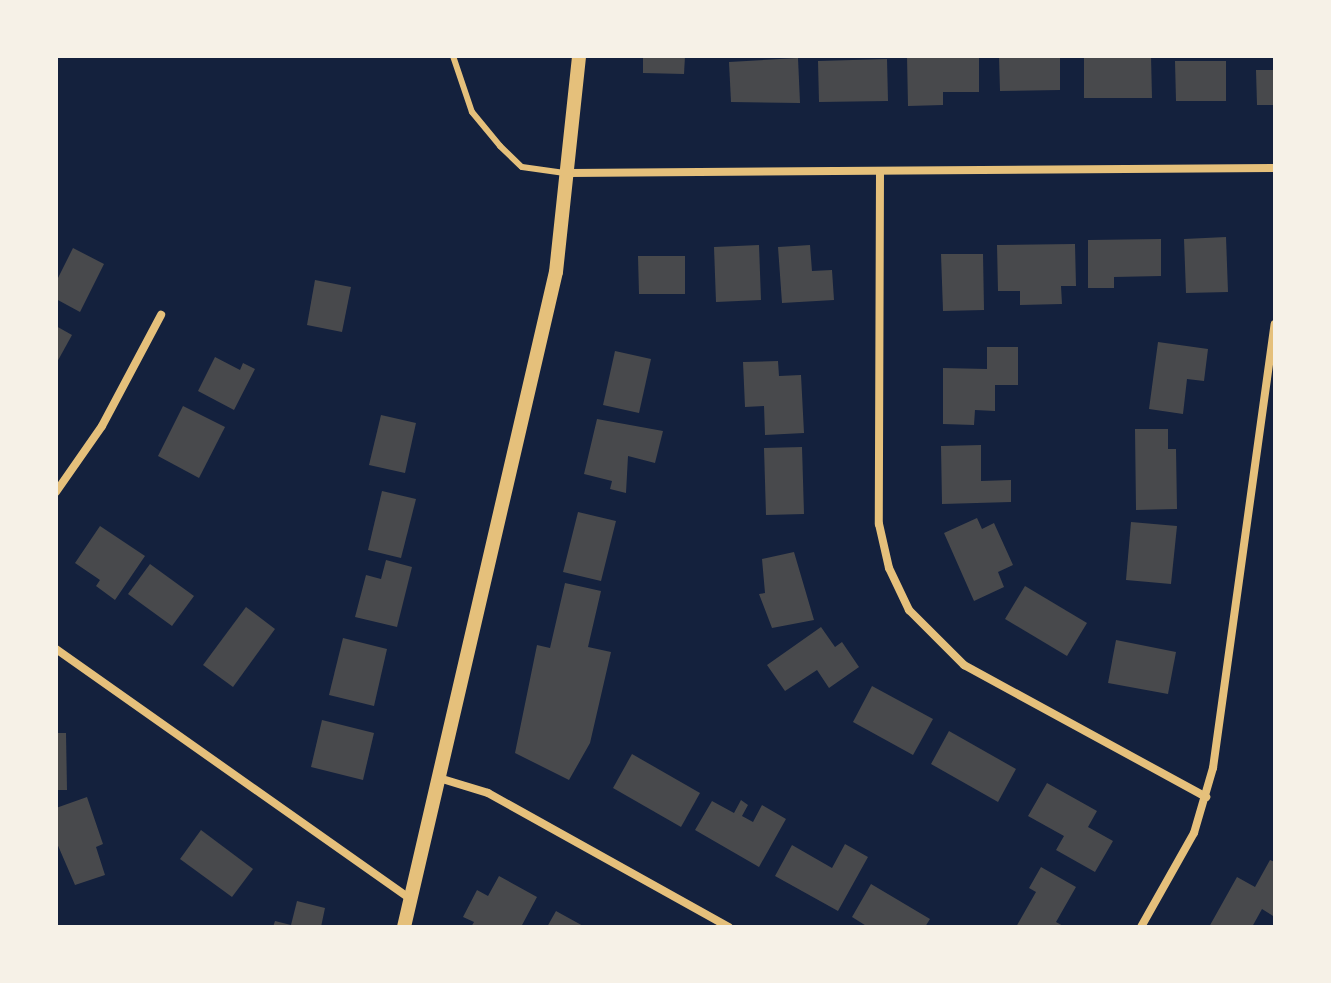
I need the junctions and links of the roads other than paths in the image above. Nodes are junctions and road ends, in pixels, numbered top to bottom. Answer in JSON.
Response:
{"nodes":[{"id":1,"x":453,"y":56,"type":"edge"},
{"id":2,"x":579,"y":56,"type":"edge"},
{"id":3,"x":1275,"y":168,"type":"edge"},
{"id":4,"x":880,"y":172,"type":"junction"},
{"id":5,"x":569,"y":173,"type":"junction"},
{"id":6,"x":161,"y":315,"type":"dead end"},
{"id":7,"x":1275,"y":324,"type":"edge"},
{"id":8,"x":56,"y":492,"type":"edge"},
{"id":9,"x":56,"y":649,"type":"edge"},
{"id":10,"x":439,"y":778,"type":"junction"},
{"id":11,"x":1206,"y":797,"type":"junction"},
{"id":12,"x":411,"y":900,"type":"junction"},
{"id":13,"x":404,"y":927,"type":"edge"},
{"id":14,"x":729,"y":927,"type":"edge"},
{"id":15,"x":1141,"y":927,"type":"edge"}],
"edges":[{"from":1,"to":5,"type":"lane"},
{"from":2,"to":5,"type":"street"},
{"from":3,"to":4,"type":"street"},
{"from":4,"to":5,"type":"street"},
{"from":4,"to":11,"type":"street"},
{"from":5,"to":10,"type":"street"},
{"from":6,"to":8,"type":"street"},
{"from":7,"to":11,"type":"street"},
{"from":9,"to":12,"type":"street"},
{"from":10,"to":12,"type":"street"},
{"from":10,"to":14,"type":"street"},
{"from":11,"to":15,"type":"street"},
{"from":12,"to":13,"type":"street"}]}
